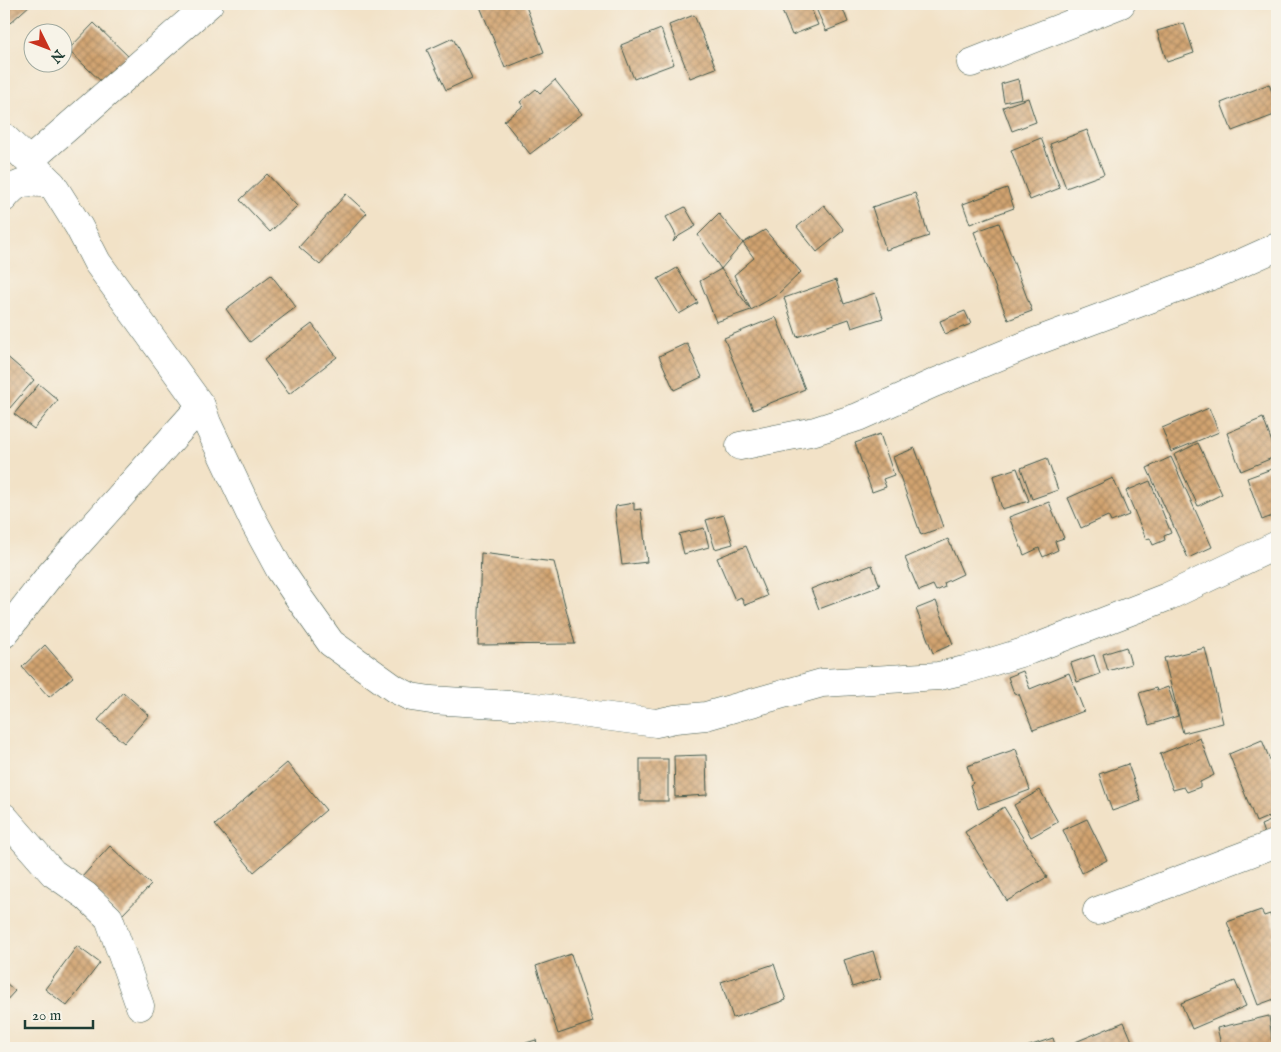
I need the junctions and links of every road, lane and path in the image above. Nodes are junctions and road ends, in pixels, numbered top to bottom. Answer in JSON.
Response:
{"nodes":[{"id":1,"x":209,"y":4,"type":"edge"},
{"id":2,"x":1121,"y":4,"type":"edge"},
{"id":3,"x":971,"y":63,"type":"dead end"},
{"id":4,"x":4,"y":137,"type":"edge"},
{"id":5,"x":28,"y":161,"type":"junction"},
{"id":6,"x":52,"y":184,"type":"junction"},
{"id":7,"x":4,"y":198,"type":"edge"},
{"id":8,"x":1277,"y":247,"type":"edge"},
{"id":9,"x":201,"y":406,"type":"junction"},
{"id":10,"x":740,"y":446,"type":"dead end"},
{"id":11,"x":1277,"y":545,"type":"edge"},
{"id":12,"x":4,"y":634,"type":"edge"},
{"id":13,"x":4,"y":818,"type":"edge"},
{"id":14,"x":1277,"y":843,"type":"edge"},
{"id":15,"x":1097,"y":911,"type":"dead end"},
{"id":16,"x":140,"y":1006,"type":"dead end"}],
"edges":[{"from":1,"to":5,"type":"street"},
{"from":2,"to":3,"type":"street"},
{"from":4,"to":5,"type":"street"},
{"from":5,"to":6,"type":"street"},
{"from":6,"to":7,"type":"street"},
{"from":6,"to":9,"type":"street"},
{"from":8,"to":10,"type":"street"},
{"from":9,"to":11,"type":"street"},
{"from":9,"to":12,"type":"street"},
{"from":13,"to":16,"type":"street"},
{"from":14,"to":15,"type":"street"}]}
